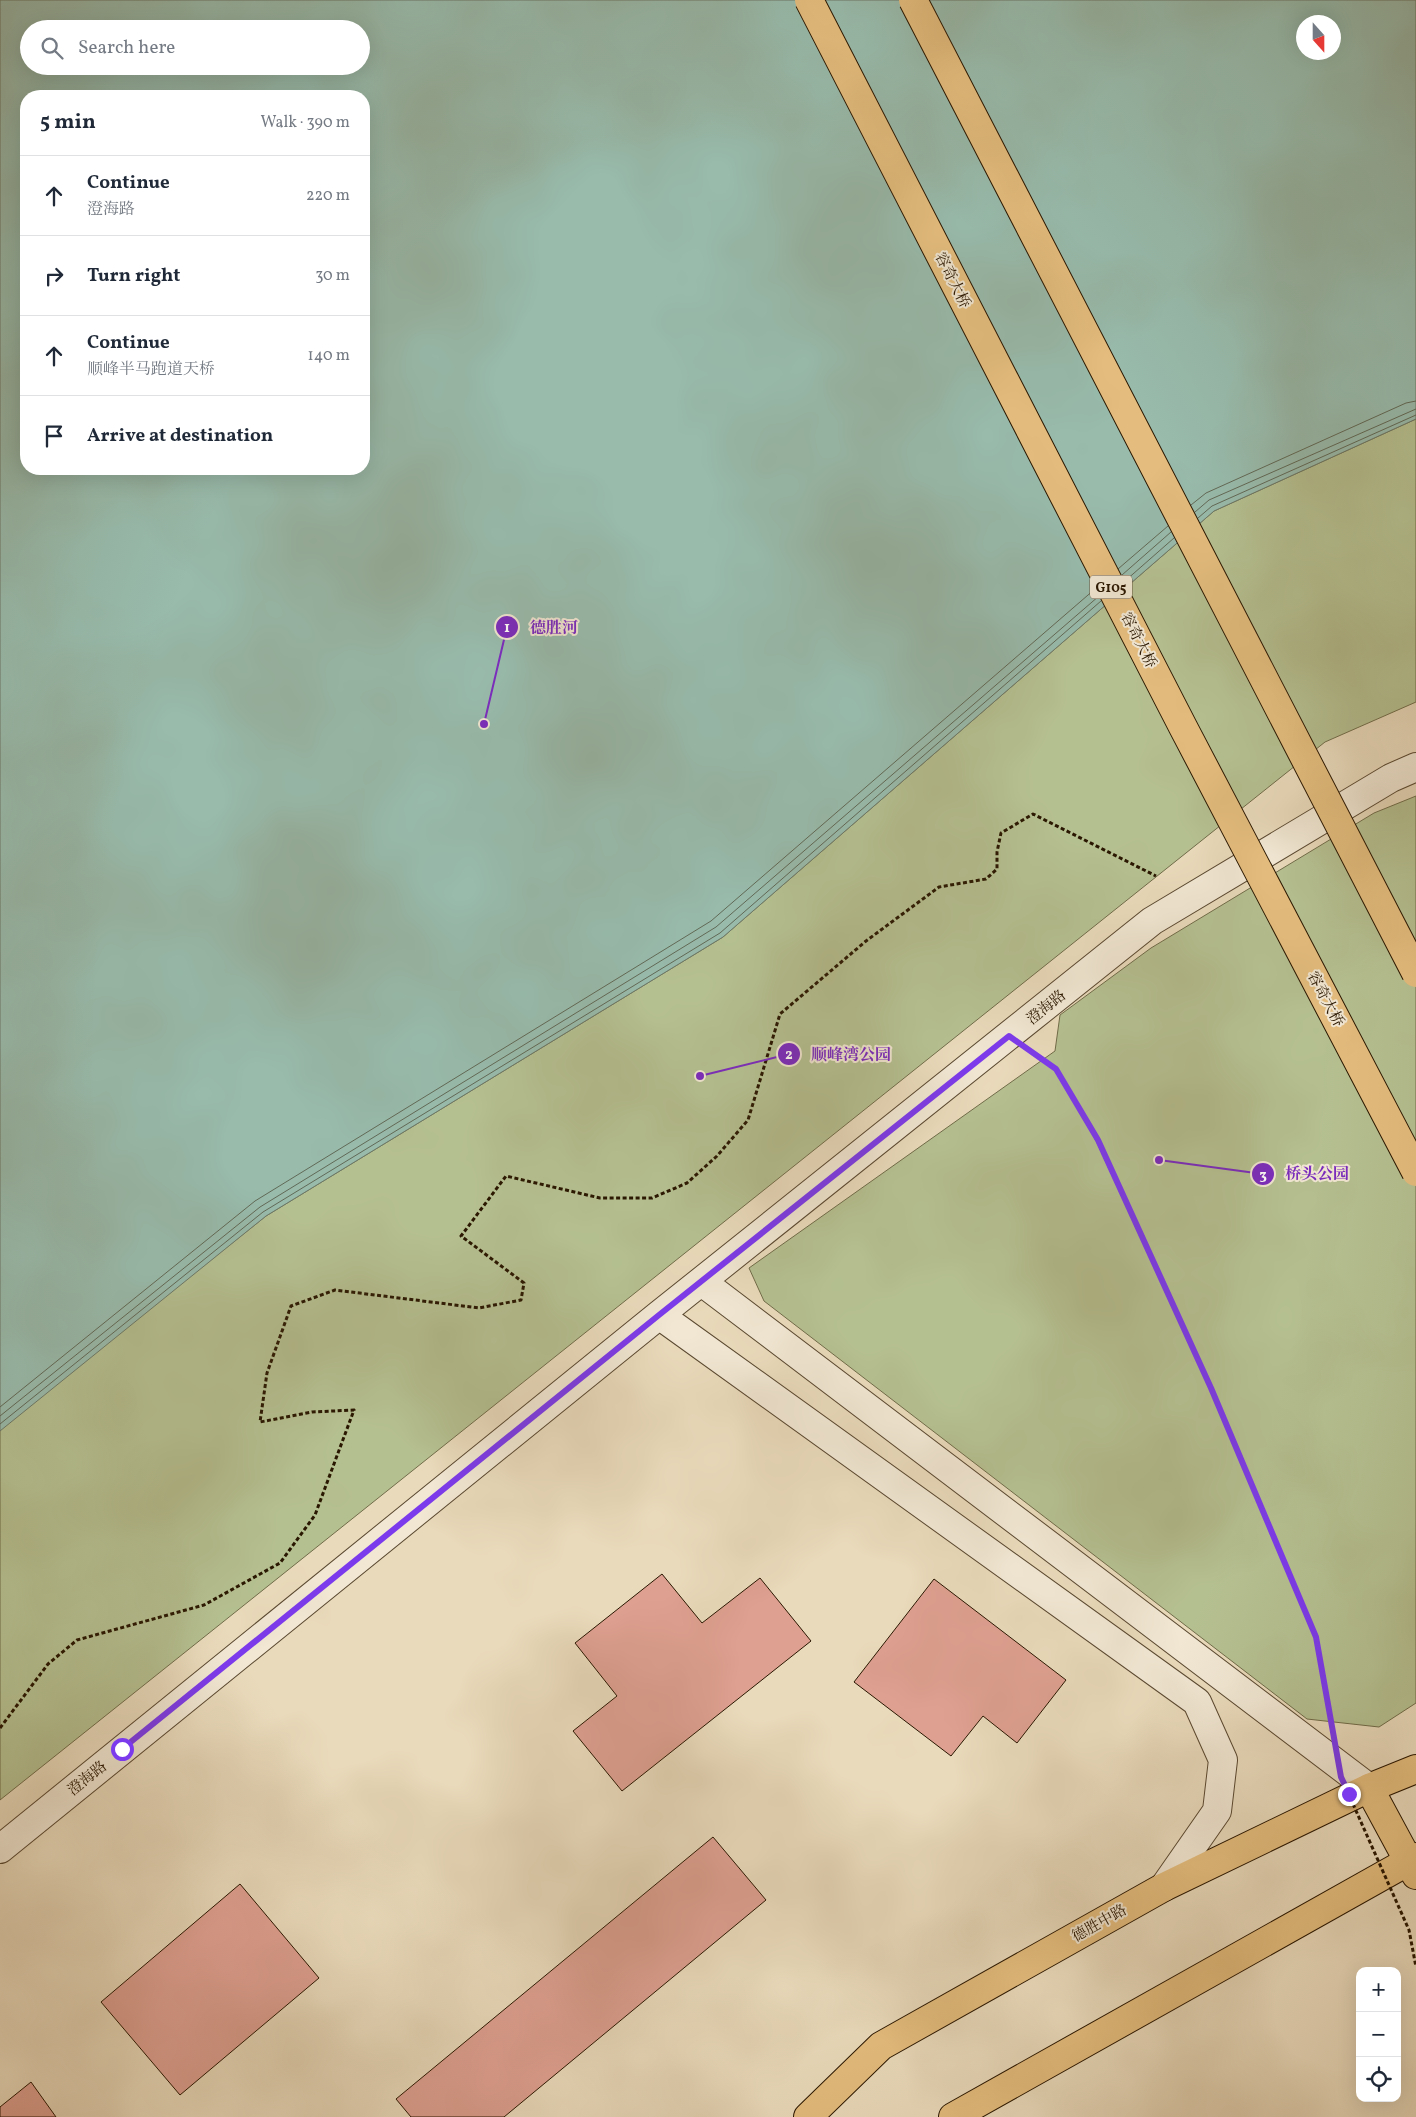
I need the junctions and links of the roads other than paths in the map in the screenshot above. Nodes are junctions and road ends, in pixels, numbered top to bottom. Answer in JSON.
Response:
{"nodes":[{"id":1,"x":809,"y":0,"type":"edge"},
{"id":2,"x":914,"y":0,"type":"edge"},
{"id":3,"x":1416,"y":767,"type":"edge"},
{"id":4,"x":1416,"y":973,"type":"edge"},
{"id":5,"x":1416,"y":1172,"type":"edge"},
{"id":6,"x":702,"y":1282,"type":"junction"},
{"id":7,"x":659,"y":1315,"type":"junction"},
{"id":8,"x":1416,"y":1769,"type":"edge"},
{"id":9,"x":1369,"y":1788,"type":"junction"},
{"id":10,"x":0,"y":1849,"type":"edge"},
{"id":11,"x":1414,"y":1864,"type":"edge"},
{"id":12,"x":1164,"y":1887,"type":"junction"},
{"id":13,"x":808,"y":2117,"type":"edge"},
{"id":14,"x":953,"y":2117,"type":"edge"}],
"edges":[{"from":1,"to":5,"type":"main road","name":"容奇大桥","number":"G105","bridge":true},
{"from":2,"to":4,"type":"main road","bridge":true},
{"from":3,"to":6,"type":"street","name":"澄海路"},
{"from":6,"to":7,"type":"street","name":"澄海路"},
{"from":6,"to":9,"type":"street"},
{"from":7,"to":10,"type":"street","name":"澄海路"},
{"from":7,"to":12,"type":"street"},
{"from":8,"to":9,"type":"main road","name":"德胜中路"},
{"from":9,"to":11,"type":"main road"},
{"from":9,"to":12,"type":"main road","name":"德胜中路"},
{"from":11,"to":14,"type":"main road"},
{"from":12,"to":13,"type":"main road","name":"德胜中路"}]}
